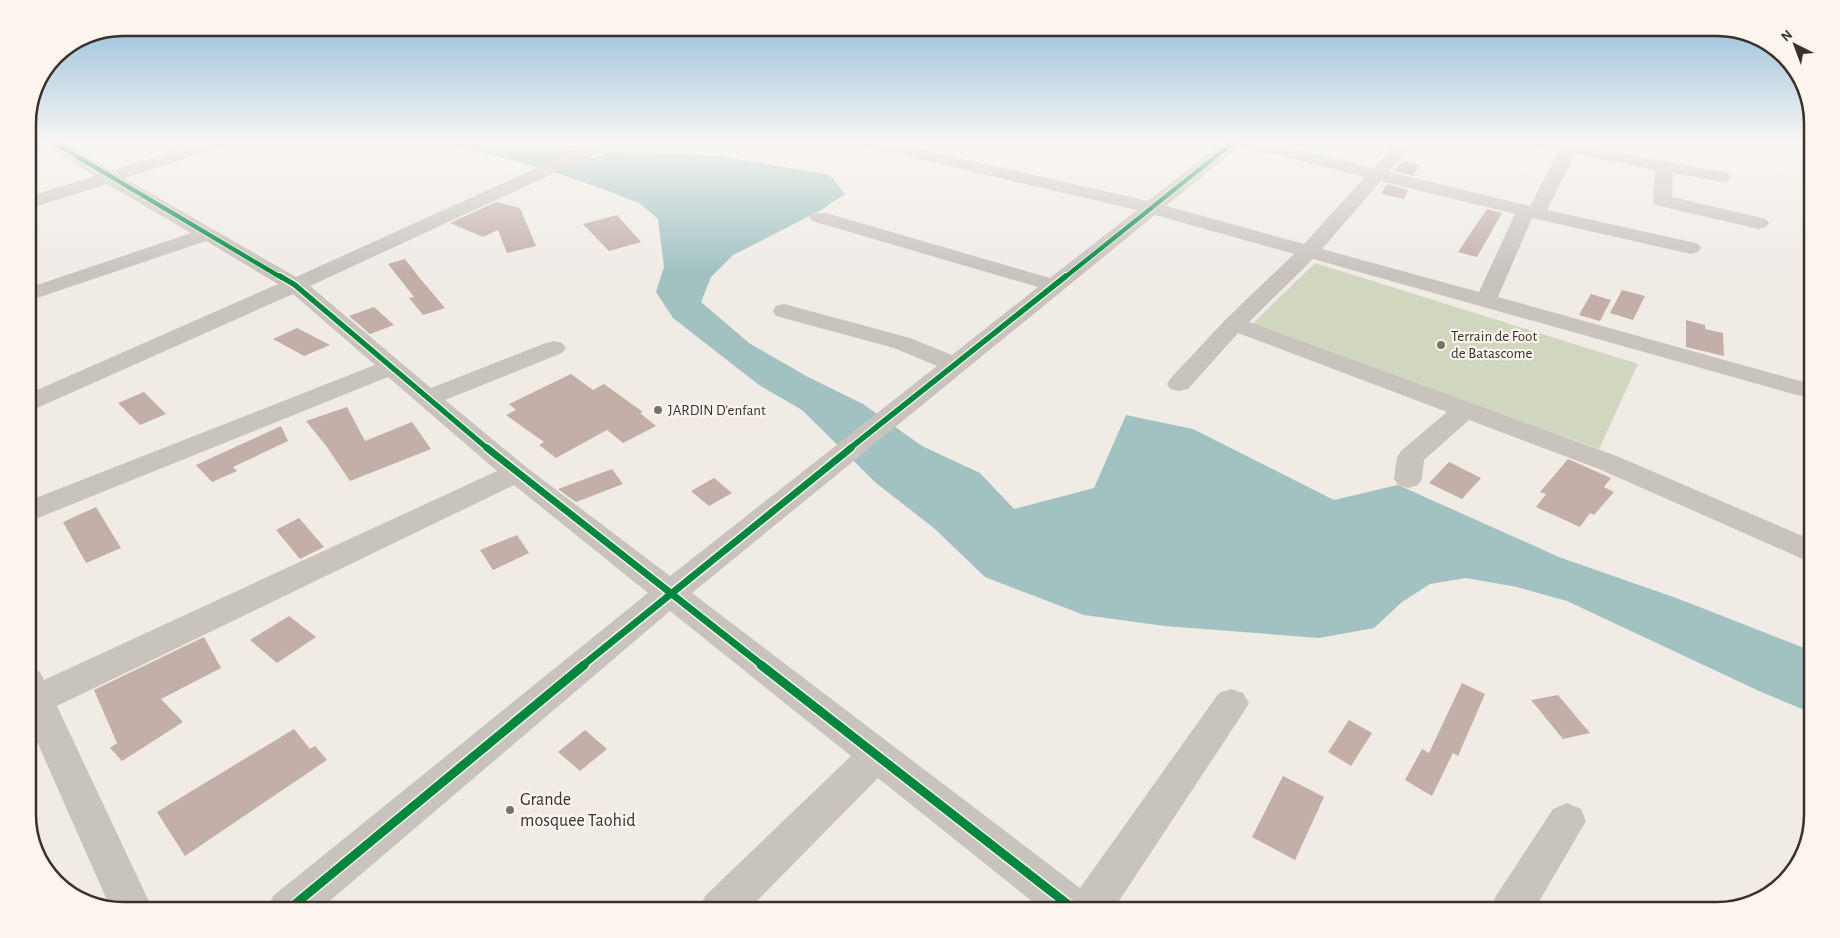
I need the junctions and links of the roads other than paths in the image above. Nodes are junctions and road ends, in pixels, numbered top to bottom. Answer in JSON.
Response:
{"nodes":[{"id":1,"x":86,"y":185,"type":"edge"},
{"id":2,"x":123,"y":185,"type":"edge"},
{"id":3,"x":512,"y":185,"type":"edge"},
{"id":4,"x":1050,"y":185,"type":"edge"},
{"id":5,"x":1179,"y":185,"type":"edge"},
{"id":6,"x":1367,"y":185,"type":"edge"},
{"id":7,"x":1417,"y":185,"type":"edge"},
{"id":8,"x":1547,"y":185,"type":"edge"},
{"id":9,"x":1663,"y":185,"type":"edge"},
{"id":10,"x":36,"y":201,"type":"edge"},
{"id":11,"x":1149,"y":208,"type":"junction"},
{"id":12,"x":1531,"y":212,"type":"junction"},
{"id":13,"x":819,"y":217,"type":"dead end"},
{"id":14,"x":1759,"y":222,"type":"dead end"},
{"id":15,"x":208,"y":234,"type":"junction"},
{"id":16,"x":1691,"y":248,"type":"dead end"},
{"id":17,"x":1308,"y":252,"type":"junction"},
{"id":18,"x":295,"y":285,"type":"junction"},
{"id":19,"x":1053,"y":286,"type":"junction"},
{"id":20,"x":36,"y":292,"type":"edge"},
{"id":21,"x":1485,"y":302,"type":"junction"},
{"id":22,"x":784,"y":312,"type":"dead end"},
{"id":23,"x":1234,"y":324,"type":"junction"},
{"id":24,"x":554,"y":348,"type":"dead end"},
{"id":25,"x":956,"y":365,"type":"junction"},
{"id":26,"x":392,"y":367,"type":"junction"},
{"id":27,"x":1179,"y":384,"type":"dead end"},
{"id":28,"x":1802,"y":388,"type":"dead end"},
{"id":29,"x":427,"y":398,"type":"junction"},
{"id":30,"x":36,"y":400,"type":"edge"},
{"id":31,"x":1465,"y":410,"type":"junction"},
{"id":32,"x":516,"y":473,"type":"junction"},
{"id":33,"x":1408,"y":479,"type":"dead end"},
{"id":34,"x":36,"y":509,"type":"edge"},
{"id":35,"x":1804,"y":548,"type":"edge"},
{"id":36,"x":670,"y":593,"type":"junction"},
{"id":37,"x":36,"y":689,"type":"edge"},
{"id":38,"x":36,"y":700,"type":"edge"},
{"id":39,"x":1231,"y":703,"type":"dead end"},
{"id":40,"x":876,"y":755,"type":"junction"},
{"id":41,"x":1567,"y":821,"type":"dead end"},
{"id":42,"x":128,"y":902,"type":"edge"},
{"id":43,"x":298,"y":902,"type":"edge"},
{"id":44,"x":728,"y":902,"type":"edge"},
{"id":45,"x":1065,"y":902,"type":"edge"},
{"id":46,"x":1094,"y":902,"type":"edge"},
{"id":47,"x":1517,"y":902,"type":"edge"}],
"edges":[{"from":1,"to":10,"type":"street"},
{"from":2,"to":15,"type":"street"},
{"from":3,"to":18,"type":"street"},
{"from":4,"to":11,"type":"street"},
{"from":5,"to":11,"type":"street"},
{"from":6,"to":17,"type":"street"},
{"from":7,"to":12,"type":"street"},
{"from":8,"to":12,"type":"street"},
{"from":9,"to":14,"type":"street"},
{"from":11,"to":17,"type":"street"},
{"from":11,"to":19,"type":"street"},
{"from":12,"to":16,"type":"street"},
{"from":12,"to":21,"type":"street"},
{"from":13,"to":19,"type":"street"},
{"from":15,"to":18,"type":"street"},
{"from":15,"to":20,"type":"street"},
{"from":17,"to":21,"type":"street"},
{"from":17,"to":23,"type":"street"},
{"from":18,"to":26,"type":"street"},
{"from":18,"to":30,"type":"street"},
{"from":19,"to":25,"type":"street"},
{"from":21,"to":28,"type":"street"},
{"from":22,"to":25,"type":"street"},
{"from":23,"to":27,"type":"street"},
{"from":23,"to":31,"type":"street"},
{"from":24,"to":29,"type":"street"},
{"from":25,"to":36,"type":"street"},
{"from":26,"to":29,"type":"street"},
{"from":26,"to":34,"type":"street"},
{"from":29,"to":32,"type":"street"},
{"from":31,"to":33,"type":"street"},
{"from":31,"to":35,"type":"street"},
{"from":32,"to":36,"type":"street"},
{"from":32,"to":37,"type":"street"},
{"from":36,"to":40,"type":"street"},
{"from":36,"to":43,"type":"street"},
{"from":38,"to":42,"type":"street"},
{"from":39,"to":46,"type":"street"},
{"from":40,"to":44,"type":"street"},
{"from":40,"to":45,"type":"street"},
{"from":41,"to":47,"type":"street"}]}
